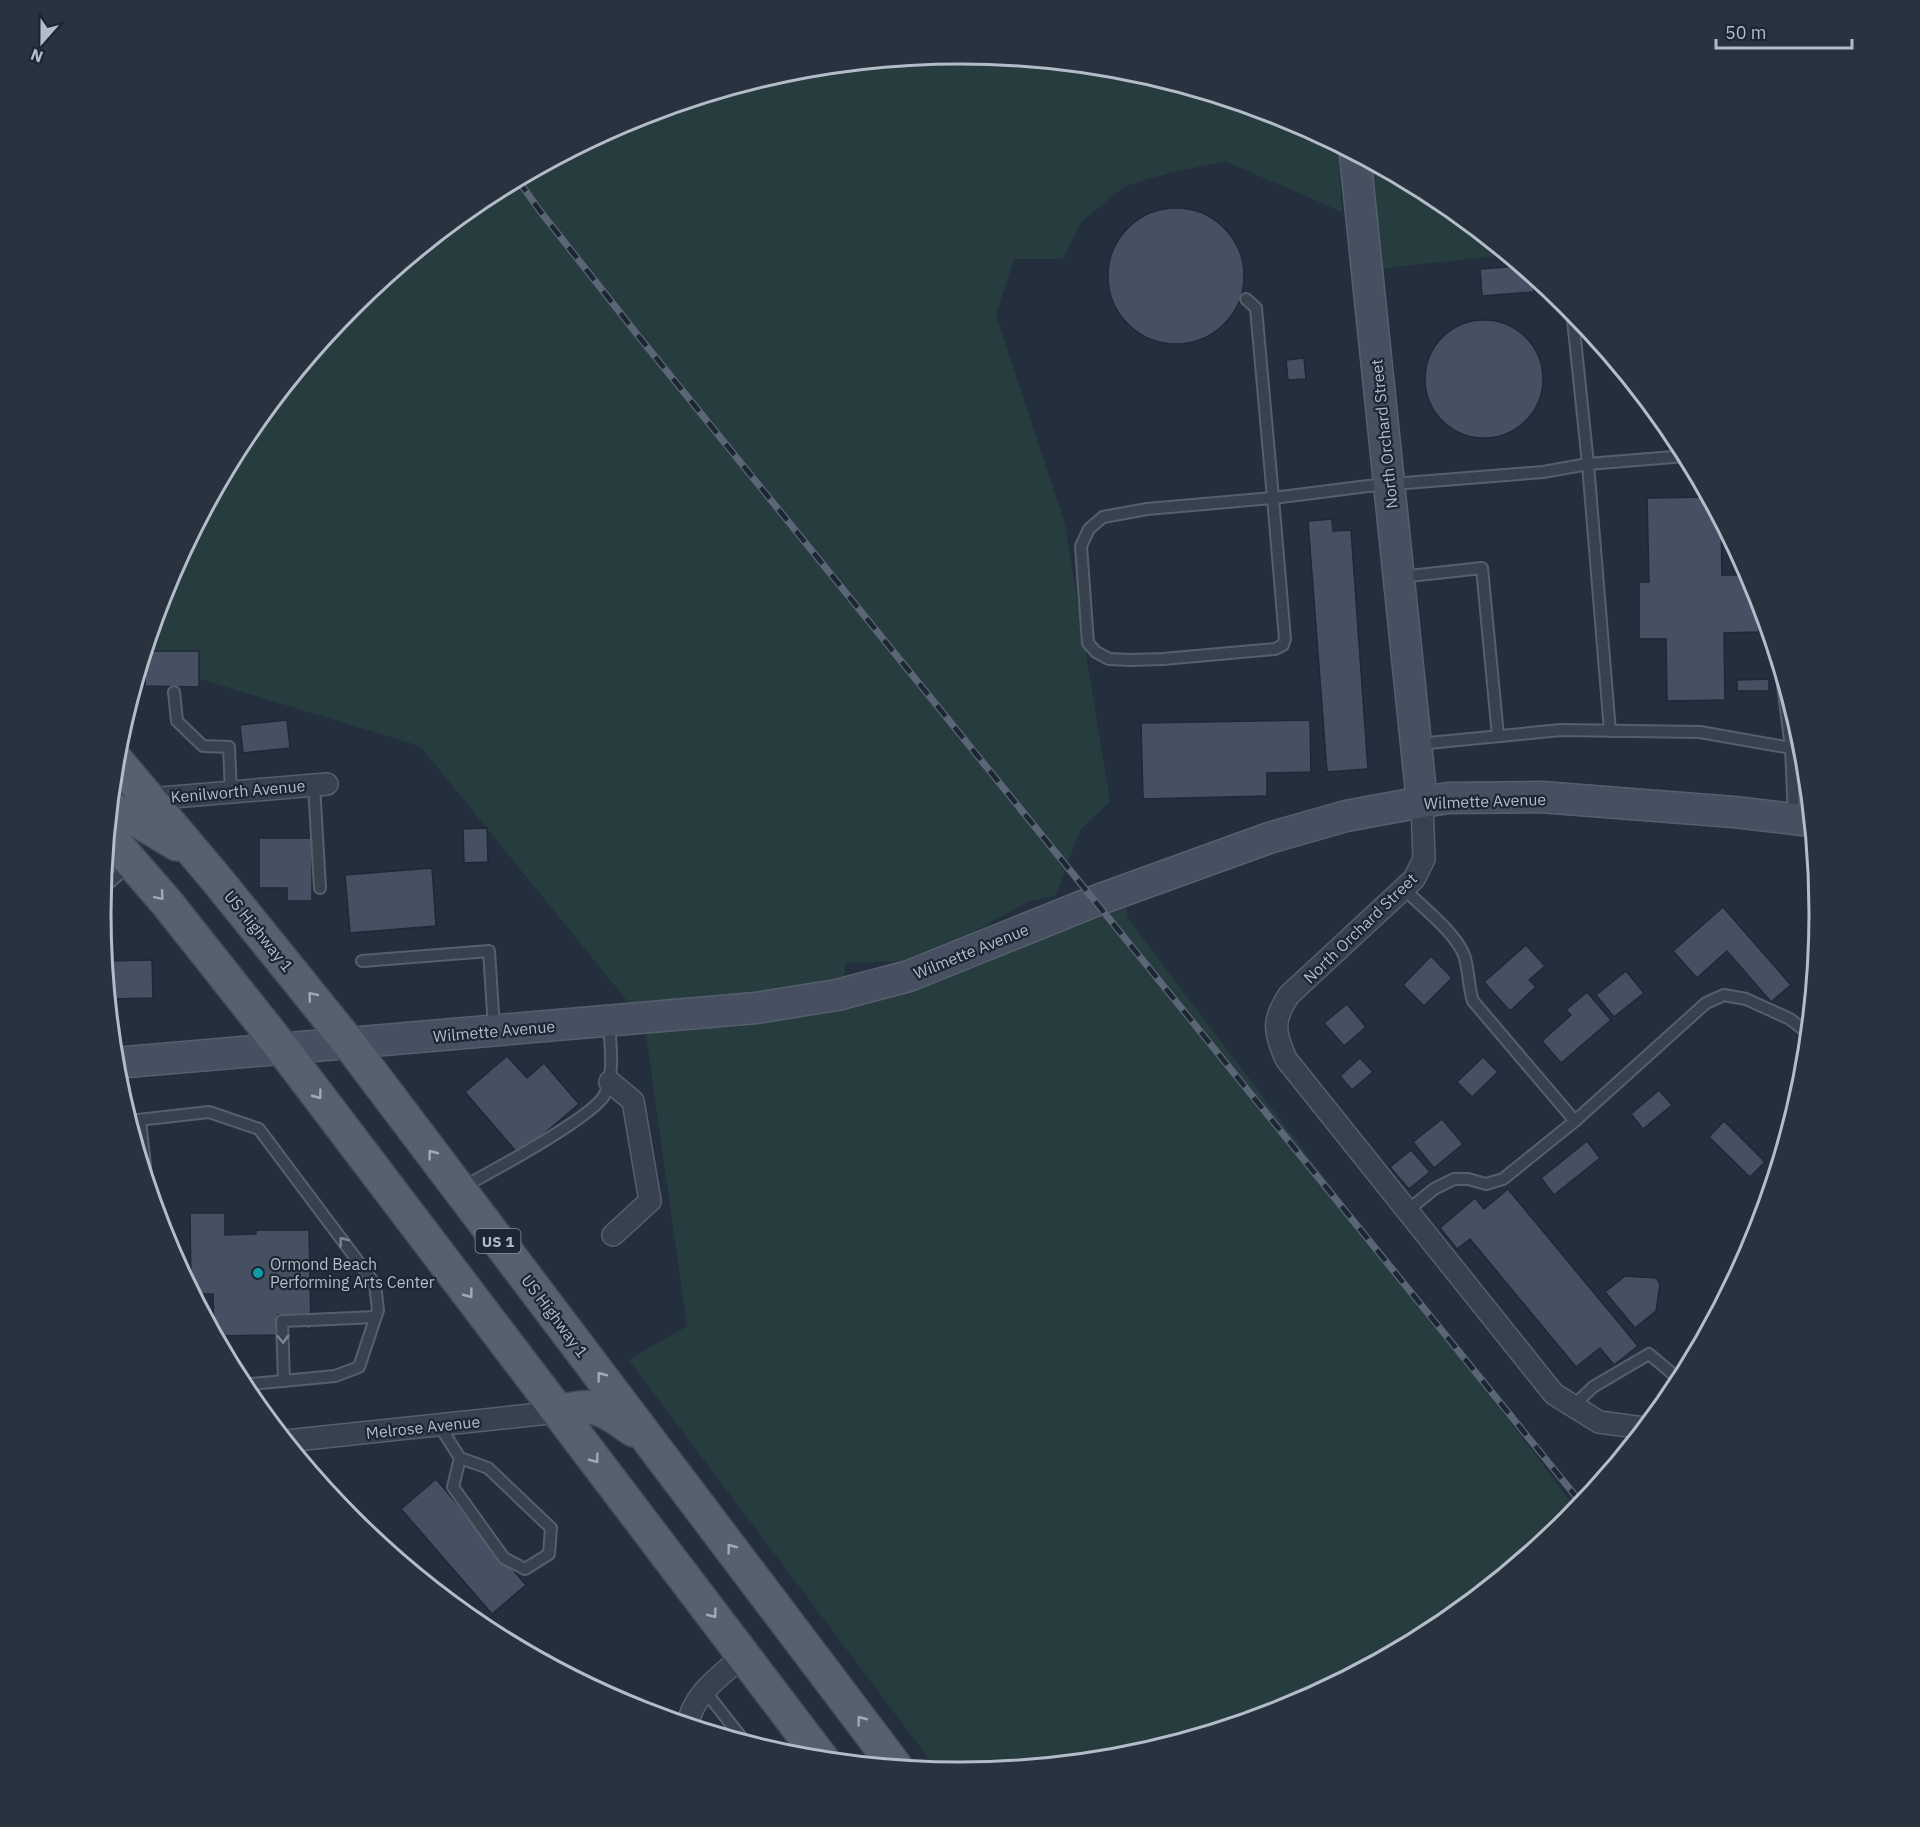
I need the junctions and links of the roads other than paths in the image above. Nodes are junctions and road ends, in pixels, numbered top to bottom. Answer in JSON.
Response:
{"nodes":[{"id":1,"x":1356,"y":163,"type":"edge"},
{"id":2,"x":1246,"y":299,"type":"dead end"},
{"id":3,"x":1574,"y":328,"type":"edge"},
{"id":4,"x":1675,"y":457,"type":"edge"},
{"id":5,"x":1588,"y":464,"type":"junction"},
{"id":6,"x":1390,"y":484,"type":"junction"},
{"id":7,"x":1273,"y":498,"type":"junction"},
{"id":8,"x":1399,"y":577,"type":"junction"},
{"id":9,"x":174,"y":692,"type":"dead end"},
{"id":10,"x":1789,"y":730,"type":"edge"},
{"id":11,"x":1610,"y":731,"type":"junction"},
{"id":12,"x":1498,"y":736,"type":"junction"},
{"id":13,"x":1417,"y":744,"type":"junction"},
{"id":14,"x":1791,"y":748,"type":"junction"},
{"id":15,"x":124,"y":769,"type":"edge"},
{"id":16,"x":320,"y":785,"type":"joint"},
{"id":17,"x":231,"y":792,"type":"junction"},
{"id":18,"x":120,"y":793,"type":"edge"},
{"id":19,"x":149,"y":799,"type":"junction"},
{"id":20,"x":1422,"y":802,"type":"junction"},
{"id":21,"x":117,"y":812,"type":"edge"},
{"id":22,"x":1802,"y":820,"type":"edge"},
{"id":23,"x":114,"y":843,"type":"edge"},
{"id":24,"x":199,"y":858,"type":"junction"},
{"id":25,"x":132,"y":863,"type":"junction"},
{"id":26,"x":112,"y":880,"type":"edge"},
{"id":27,"x":320,"y":888,"type":"dead end"},
{"id":28,"x":1404,"y":889,"type":"junction"},
{"id":29,"x":362,"y":961,"type":"dead end"},
{"id":30,"x":609,"y":1021,"type":"junction"},
{"id":31,"x":1801,"y":1028,"type":"edge"},
{"id":32,"x":495,"y":1031,"type":"junction"},
{"id":33,"x":348,"y":1042,"type":"junction"},
{"id":34,"x":282,"y":1048,"type":"junction"},
{"id":35,"x":124,"y":1062,"type":"edge"},
{"id":36,"x":610,"y":1082,"type":"junction"},
{"id":37,"x":137,"y":1121,"type":"edge"},
{"id":38,"x":1575,"y":1121,"type":"junction"},
{"id":39,"x":459,"y":1189,"type":"junction"},
{"id":40,"x":1407,"y":1211,"type":"junction"},
{"id":41,"x":613,"y":1235,"type":"dead end"},
{"id":42,"x":377,"y":1313,"type":"junction"},
{"id":43,"x":1673,"y":1374,"type":"edge"},
{"id":44,"x":284,"y":1381,"type":"junction"},
{"id":45,"x":253,"y":1384,"type":"edge"},
{"id":46,"x":1573,"y":1407,"type":"junction"},
{"id":47,"x":559,"y":1412,"type":"junction"},
{"id":48,"x":439,"y":1425,"type":"junction"},
{"id":49,"x":1636,"y":1427,"type":"edge"},
{"id":50,"x":294,"y":1440,"type":"edge"},
{"id":51,"x":649,"y":1440,"type":"junction"},
{"id":52,"x":460,"y":1458,"type":"junction"},
{"id":53,"x":744,"y":1655,"type":"junction"},
{"id":54,"x":705,"y":1691,"type":"junction"},
{"id":55,"x":689,"y":1718,"type":"edge"},
{"id":56,"x":738,"y":1733,"type":"edge"},
{"id":57,"x":815,"y":1749,"type":"edge"},
{"id":58,"x":890,"y":1760,"type":"edge"}],
"edges":[{"from":1,"to":6,"type":"street","name":"North Orchard Street"},
{"from":2,"to":7,"type":"lane"},
{"from":3,"to":5,"type":"lane"},
{"from":4,"to":5,"type":"lane"},
{"from":5,"to":6,"type":"lane"},
{"from":5,"to":11,"type":"lane"},
{"from":6,"to":7,"type":"lane"},
{"from":6,"to":8,"type":"street","name":"North Orchard Street"},
{"from":7,"to":7,"type":"lane"},
{"from":8,"to":12,"type":"lane"},
{"from":8,"to":13,"type":"street","name":"North Orchard Street"},
{"from":9,"to":17,"type":"lane"},
{"from":10,"to":14,"type":"lane"},
{"from":11,"to":12,"type":"lane"},
{"from":11,"to":14,"type":"lane"},
{"from":12,"to":13,"type":"lane"},
{"from":13,"to":20,"type":"street","name":"North Orchard Street"},
{"from":14,"to":22,"type":"lane"},
{"from":15,"to":19,"type":"main road","name":"US Highway 1","number":"US 1"},
{"from":16,"to":17,"type":"street","name":"Kenilworth Avenue"},
{"from":16,"to":27,"type":"lane"},
{"from":17,"to":19,"type":"street","name":"Kenilworth Avenue"},
{"from":18,"to":19,"type":"main road"},
{"from":19,"to":24,"type":"main road","name":"US Highway 1","number":"US 1"},
{"from":20,"to":22,"type":"street","name":"Wilmette Avenue"},
{"from":20,"to":28,"type":"street","name":"North Orchard Street"},
{"from":20,"to":30,"type":"street","name":"Wilmette Avenue"},
{"from":21,"to":24,"type":"main road"},
{"from":23,"to":25,"type":"main road"},
{"from":33,"to":24,"type":"main road","name":"US Highway 1","number":"US 1","one_way":true},
{"from":25,"to":26,"type":"lane"},
{"from":25,"to":34,"type":"main road","one_way":true},
{"from":28,"to":38,"type":"lane"},
{"from":28,"to":40,"type":"street","name":"North Orchard Street"},
{"from":29,"to":32,"type":"lane"},
{"from":30,"to":32,"type":"street","name":"Wilmette Avenue"},
{"from":30,"to":36,"type":"lane"},
{"from":31,"to":38,"type":"lane"},
{"from":32,"to":33,"type":"street","name":"Wilmette Avenue"},
{"from":33,"to":34,"type":"street","name":"Wilmette Avenue"},
{"from":39,"to":33,"type":"main road","name":"US Highway 1","number":"US 1","one_way":true},
{"from":34,"to":35,"type":"street","name":"Wilmette Avenue"},
{"from":34,"to":47,"type":"main road","one_way":true},
{"from":36,"to":39,"type":"lane"},
{"from":36,"to":41,"type":"street"},
{"from":42,"to":37,"type":"lane","one_way":true},
{"from":38,"to":40,"type":"lane"},
{"from":51,"to":39,"type":"main road","name":"US Highway 1","number":"US 1","one_way":true},
{"from":40,"to":46,"type":"street","name":"North Orchard Street"},
{"from":42,"to":44,"type":"lane"},
{"from":42,"to":44,"type":"lane","one_way":true},
{"from":43,"to":46,"type":"lane"},
{"from":44,"to":45,"type":"lane"},
{"from":46,"to":49,"type":"street","name":"North Orchard Street"},
{"from":47,"to":48,"type":"street","name":"Melrose Avenue"},
{"from":47,"to":51,"type":"main road"},
{"from":47,"to":53,"type":"main road","one_way":true},
{"from":48,"to":50,"type":"street","name":"Melrose Avenue"},
{"from":48,"to":52,"type":"lane"},
{"from":58,"to":51,"type":"main road","name":"US Highway 1","number":"US 1","one_way":true},
{"from":52,"to":52,"type":"lane"},
{"from":53,"to":54,"type":"street"},
{"from":53,"to":57,"type":"main road"},
{"from":54,"to":55,"type":"street"},
{"from":54,"to":56,"type":"lane"}]}
